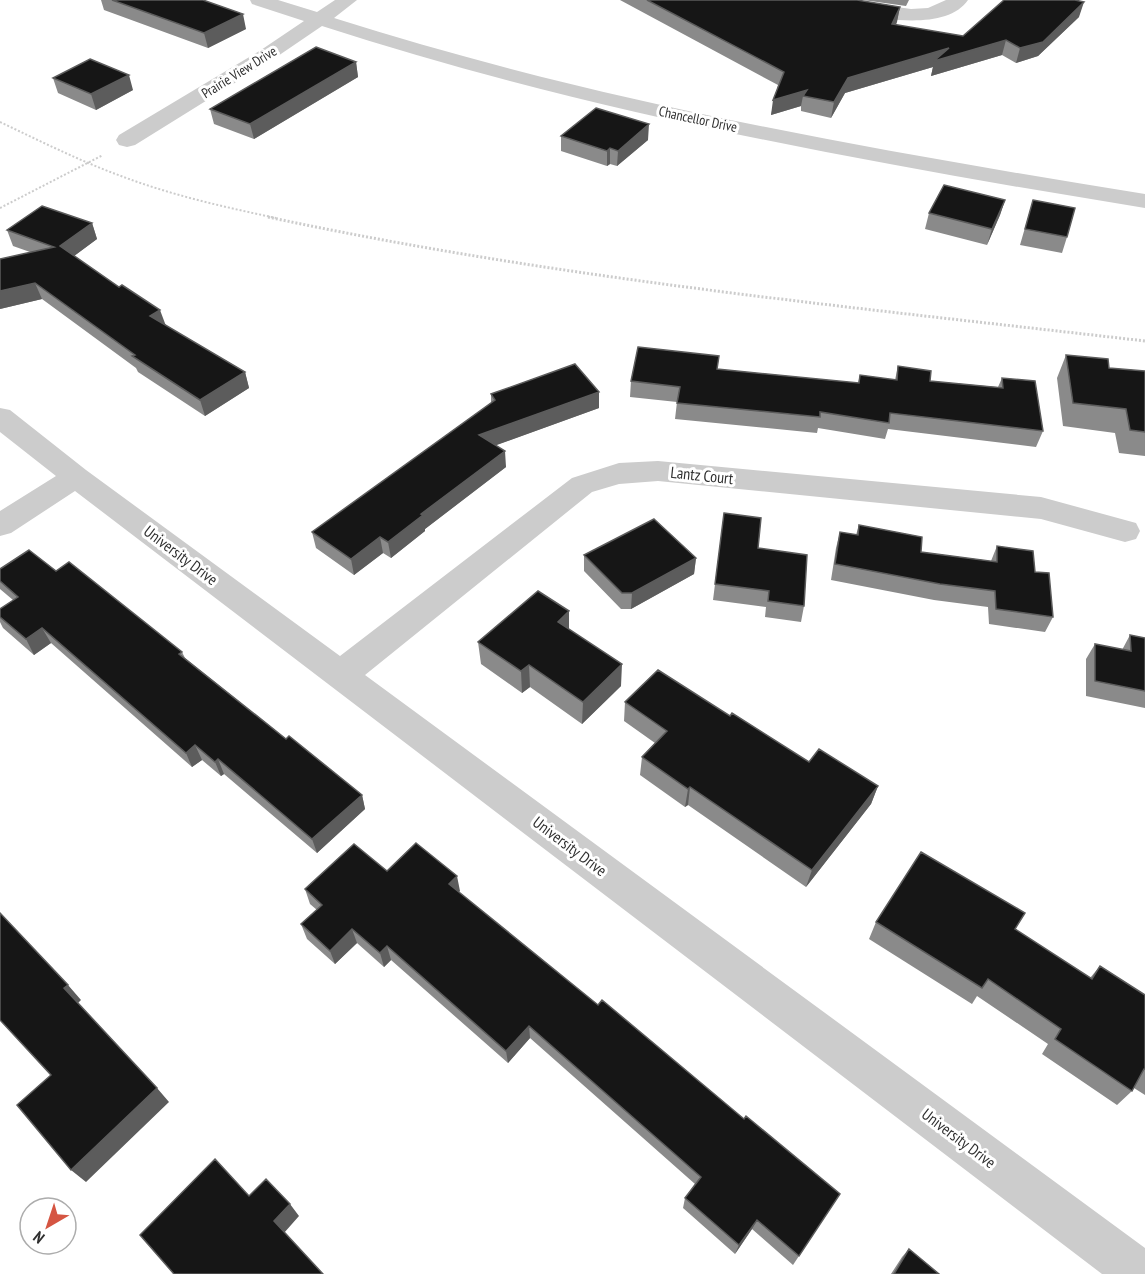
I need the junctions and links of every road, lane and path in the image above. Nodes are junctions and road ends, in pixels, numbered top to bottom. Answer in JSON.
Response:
{"nodes":[{"id":1,"x":259,"y":0,"type":"edge"},
{"id":2,"x":348,"y":0,"type":"edge"},
{"id":3,"x":820,"y":0,"type":"edge"},
{"id":4,"x":959,"y":0,"type":"edge"},
{"id":5,"x":319,"y":20,"type":"junction"},
{"id":6,"x":0,"y":122,"type":"edge"},
{"id":7,"x":127,"y":140,"type":"joint"},
{"id":8,"x":90,"y":162,"type":"junction"},
{"id":9,"x":1145,"y":201,"type":"edge"},
{"id":10,"x":0,"y":208,"type":"edge"},
{"id":11,"x":1145,"y":341,"type":"edge"},
{"id":12,"x":0,"y":417,"type":"edge"},
{"id":13,"x":76,"y":477,"type":"junction"},
{"id":14,"x":0,"y":525,"type":"edge"},
{"id":15,"x":1125,"y":531,"type":"dead end"},
{"id":16,"x":342,"y":674,"type":"junction"},
{"id":17,"x":1141,"y":1274,"type":"edge"}],
"edges":[{"from":1,"to":5,"type":"street","name":"Chancellor Drive"},
{"from":2,"to":5,"type":"street","name":"Prairie View Drive"},
{"from":3,"to":4,"type":"street"},
{"from":5,"to":7,"type":"street","name":"Prairie View Drive"},
{"from":5,"to":9,"type":"street","name":"Chancellor Drive"},
{"from":6,"to":8,"type":"path"},
{"from":7,"to":8,"type":"path"},
{"from":8,"to":10,"type":"path"},
{"from":8,"to":11,"type":"path"},
{"from":12,"to":13,"type":"street","name":"University Drive"},
{"from":13,"to":14,"type":"street"},
{"from":13,"to":16,"type":"street","name":"University Drive"},
{"from":15,"to":16,"type":"street","name":"Lantz Court"},
{"from":16,"to":17,"type":"street","name":"University Drive"}]}
